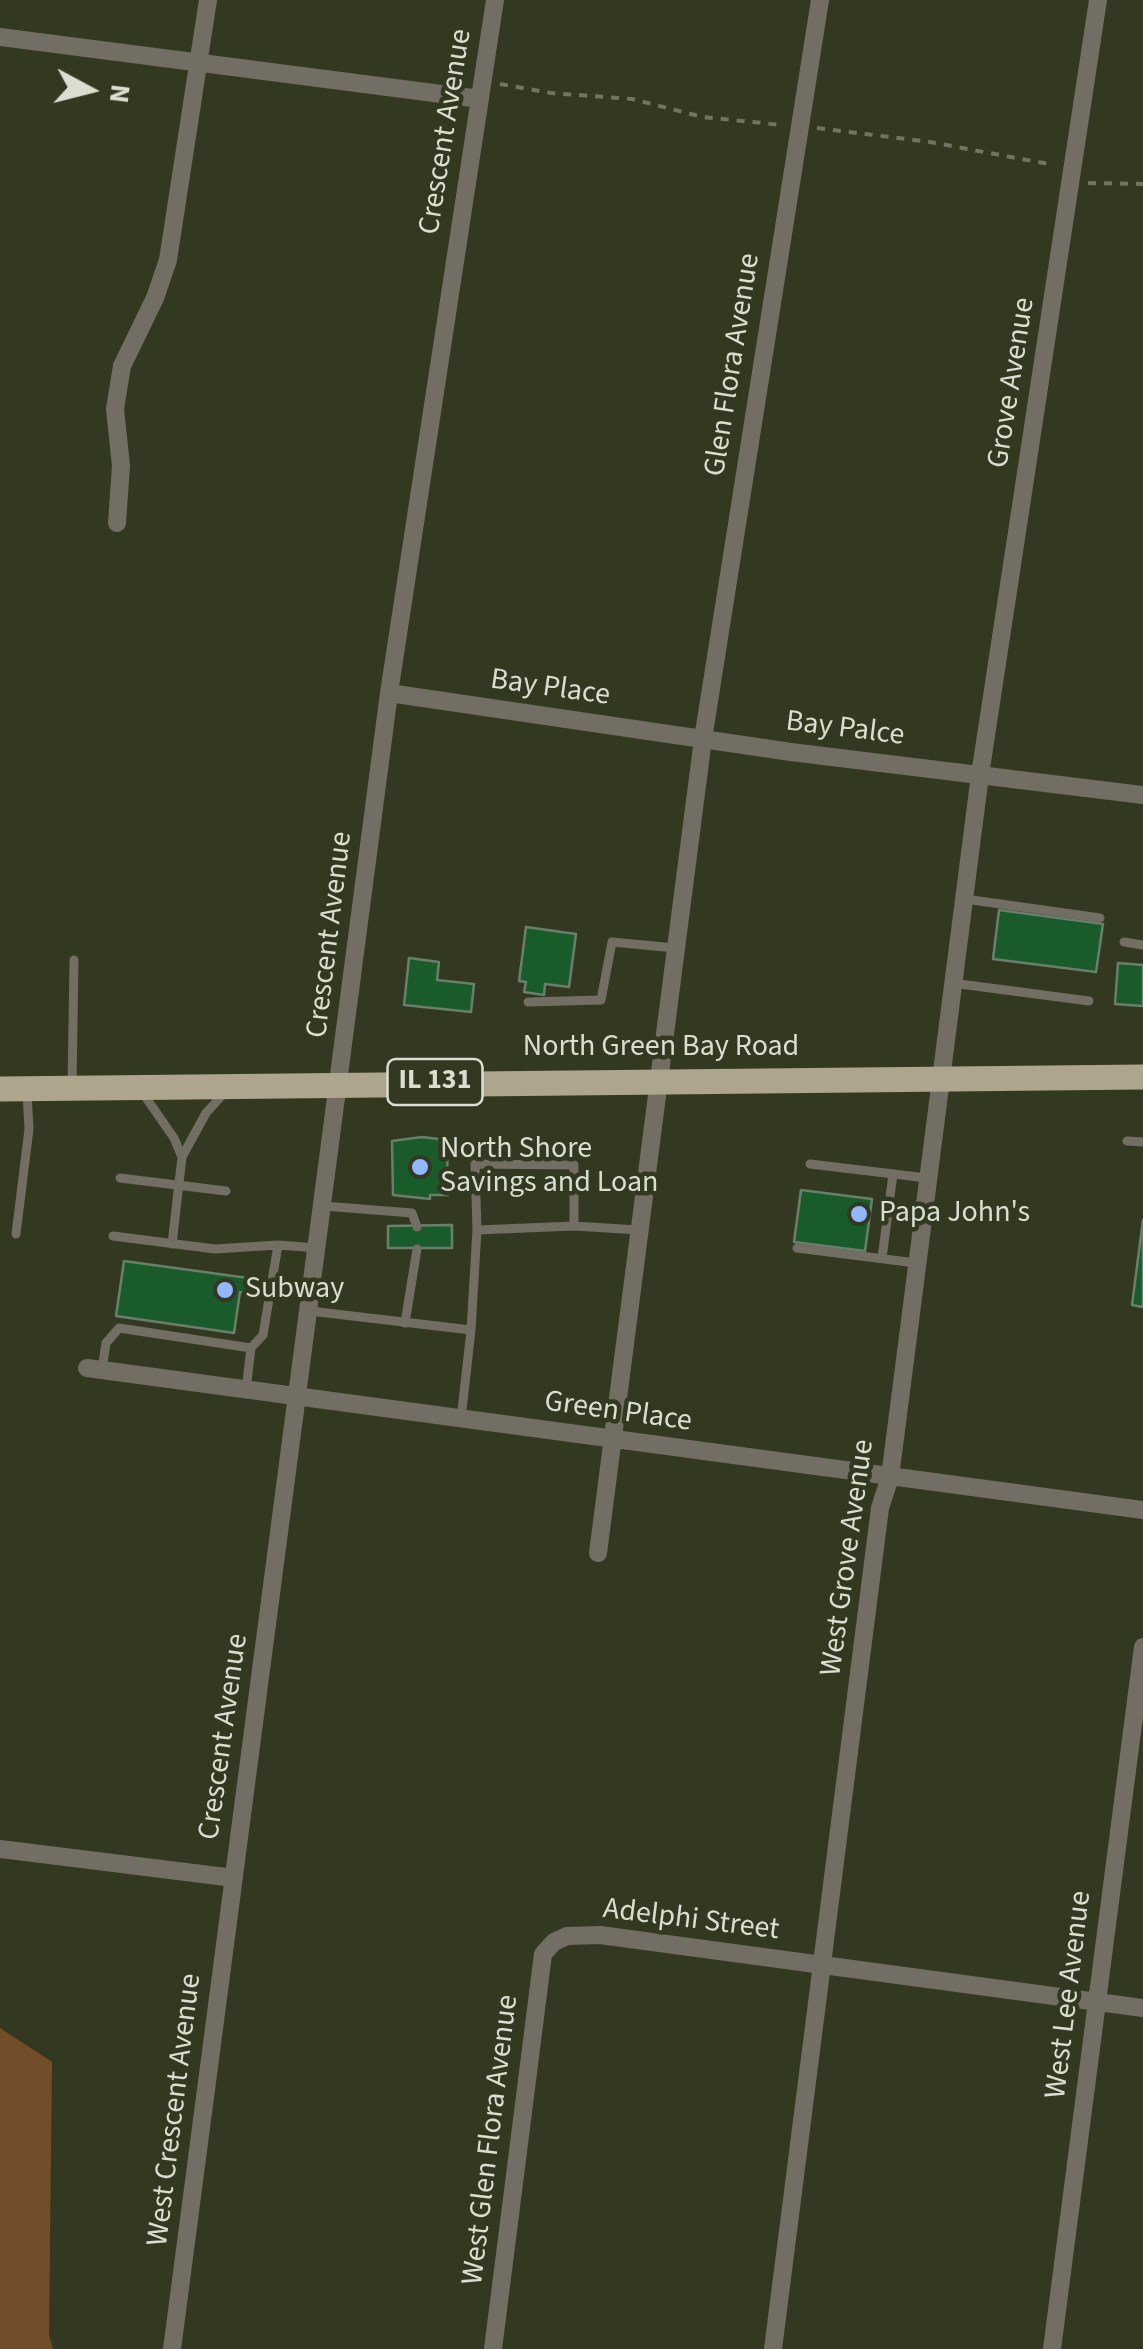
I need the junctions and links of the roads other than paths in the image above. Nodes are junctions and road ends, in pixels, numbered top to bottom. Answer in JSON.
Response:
{"nodes":[{"id":1,"x":208,"y":0,"type":"edge"},
{"id":2,"x":495,"y":0,"type":"edge"},
{"id":3,"x":820,"y":0,"type":"edge"},
{"id":4,"x":1098,"y":0,"type":"edge"},
{"id":5,"x":0,"y":37,"type":"edge"},
{"id":6,"x":198,"y":63,"type":"junction"},
{"id":7,"x":480,"y":99,"type":"junction"},
{"id":8,"x":117,"y":523,"type":"dead end"},
{"id":9,"x":389,"y":694,"type":"junction"},
{"id":10,"x":703,"y":738,"type":"junction"},
{"id":11,"x":980,"y":774,"type":"junction"},
{"id":12,"x":1143,"y":795,"type":"edge"},
{"id":13,"x":965,"y":899,"type":"junction"},
{"id":14,"x":1100,"y":918,"type":"dead end"},
{"id":15,"x":1124,"y":942,"type":"dead end"},
{"id":16,"x":1143,"y":945,"type":"edge"},
{"id":17,"x":675,"y":948,"type":"junction"},
{"id":18,"x":74,"y":960,"type":"dead end"},
{"id":19,"x":952,"y":983,"type":"junction"},
{"id":20,"x":1089,"y":1001,"type":"dead end"},
{"id":21,"x":528,"y":1002,"type":"dead end"},
{"id":22,"x":1143,"y":1077,"type":"edge"},
{"id":23,"x":940,"y":1078,"type":"junction"},
{"id":24,"x":658,"y":1081,"type":"junction"},
{"id":25,"x":340,"y":1083,"type":"junction"},
{"id":26,"x":232,"y":1084,"type":"junction"},
{"id":27,"x":137,"y":1086,"type":"junction"},
{"id":28,"x":72,"y":1087,"type":"junction"},
{"id":29,"x":27,"y":1088,"type":"junction"},
{"id":30,"x":0,"y":1089,"type":"edge"},
{"id":31,"x":1127,"y":1141,"type":"dead end"},
{"id":32,"x":1143,"y":1142,"type":"edge"},
{"id":33,"x":182,"y":1157,"type":"junction"},
{"id":34,"x":810,"y":1164,"type":"dead end"},
{"id":35,"x":893,"y":1174,"type":"junction"},
{"id":36,"x":120,"y":1178,"type":"dead end"},
{"id":37,"x":927,"y":1178,"type":"junction"},
{"id":38,"x":179,"y":1185,"type":"junction"},
{"id":39,"x":226,"y":1191,"type":"dead end"},
{"id":40,"x":324,"y":1206,"type":"junction"},
{"id":41,"x":574,"y":1226,"type":"junction"},
{"id":42,"x":417,"y":1227,"type":"dead end"},
{"id":43,"x":477,"y":1230,"type":"junction"},
{"id":44,"x":638,"y":1230,"type":"junction"},
{"id":45,"x":16,"y":1234,"type":"dead end"},
{"id":46,"x":113,"y":1236,"type":"dead end"},
{"id":47,"x":172,"y":1244,"type":"junction"},
{"id":48,"x":278,"y":1245,"type":"junction"},
{"id":49,"x":318,"y":1248,"type":"junction"},
{"id":50,"x":798,"y":1248,"type":"dead end"},
{"id":51,"x":417,"y":1249,"type":"dead end"},
{"id":52,"x":882,"y":1258,"type":"junction"},
{"id":53,"x":916,"y":1263,"type":"junction"},
{"id":54,"x":310,"y":1310,"type":"junction"},
{"id":55,"x":405,"y":1322,"type":"junction"},
{"id":56,"x":471,"y":1330,"type":"junction"},
{"id":57,"x":251,"y":1348,"type":"junction"},
{"id":58,"x":94,"y":1369,"type":"joint"},
{"id":59,"x":246,"y":1390,"type":"junction"},
{"id":60,"x":298,"y":1397,"type":"junction"},
{"id":61,"x":461,"y":1419,"type":"junction"},
{"id":62,"x":610,"y":1440,"type":"junction"},
{"id":63,"x":890,"y":1477,"type":"junction"},
{"id":64,"x":1143,"y":1510,"type":"edge"},
{"id":65,"x":598,"y":1552,"type":"dead end"},
{"id":66,"x":1142,"y":1647,"type":"edge"},
{"id":67,"x":0,"y":1849,"type":"edge"},
{"id":68,"x":234,"y":1878,"type":"junction"},
{"id":69,"x":554,"y":1942,"type":"joint"},
{"id":70,"x":822,"y":1964,"type":"junction"},
{"id":71,"x":1097,"y":2001,"type":"junction"},
{"id":72,"x":1143,"y":2008,"type":"edge"},
{"id":73,"x":172,"y":2349,"type":"edge"},
{"id":74,"x":493,"y":2349,"type":"edge"},
{"id":75,"x":774,"y":2349,"type":"edge"},
{"id":76,"x":1052,"y":2349,"type":"edge"}],
"edges":[{"from":1,"to":6,"type":"street"},
{"from":2,"to":7,"type":"street","name":"Crescent Avenue"},
{"from":3,"to":10,"type":"street","name":"Glen Flora Avenue"},
{"from":4,"to":11,"type":"street","name":"Grove Avenue"},
{"from":5,"to":6,"type":"street"},
{"from":6,"to":7,"type":"street"},
{"from":6,"to":8,"type":"street"},
{"from":7,"to":9,"type":"street","name":"Crescent Avenue"},
{"from":9,"to":10,"type":"street","name":"Bay Place"},
{"from":9,"to":25,"type":"street","name":"Crescent Avenue"},
{"from":10,"to":11,"type":"street","name":"Bay Palce"},
{"from":10,"to":17,"type":"street"},
{"from":11,"to":12,"type":"street"},
{"from":11,"to":13,"type":"street","name":"West Grove Avenue"},
{"from":13,"to":14,"type":"lane"},
{"from":13,"to":19,"type":"street","name":"West Grove Avenue"},
{"from":15,"to":16,"type":"lane"},
{"from":17,"to":21,"type":"lane"},
{"from":17,"to":24,"type":"street"},
{"from":18,"to":28,"type":"lane"},
{"from":19,"to":20,"type":"lane"},
{"from":19,"to":23,"type":"street","name":"West Grove Avenue"},
{"from":22,"to":23,"type":"main road","name":"North Green Bay Road","number":"IL 131"},
{"from":23,"to":24,"type":"main road","name":"North Green Bay Road","number":"IL 131"},
{"from":23,"to":37,"type":"street","name":"West Grove Avenue"},
{"from":24,"to":25,"type":"main road","name":"North Green Bay Road","number":"IL 131"},
{"from":24,"to":44,"type":"street"},
{"from":25,"to":26,"type":"main road","name":"North Green Bay Road","number":"IL 131"},
{"from":25,"to":40,"type":"street","name":"Crescent Avenue"},
{"from":26,"to":27,"type":"main road","name":"North Green Bay Road","number":"IL 131"},
{"from":26,"to":33,"type":"lane"},
{"from":27,"to":28,"type":"main road","name":"North Green Bay Road","number":"IL 131"},
{"from":27,"to":33,"type":"lane"},
{"from":28,"to":29,"type":"main road","name":"North Green Bay Road","number":"IL 131"},
{"from":29,"to":30,"type":"main road","name":"North Green Bay Road","number":"IL 131"},
{"from":29,"to":45,"type":"lane"},
{"from":31,"to":32,"type":"lane"},
{"from":33,"to":38,"type":"lane"},
{"from":34,"to":35,"type":"lane"},
{"from":35,"to":37,"type":"lane"},
{"from":35,"to":52,"type":"lane"},
{"from":36,"to":38,"type":"lane"},
{"from":37,"to":53,"type":"street","name":"West Grove Avenue"},
{"from":38,"to":39,"type":"lane"},
{"from":38,"to":47,"type":"lane"},
{"from":40,"to":42,"type":"lane"},
{"from":40,"to":49,"type":"street","name":"Crescent Avenue"},
{"from":41,"to":43,"type":"lane"},
{"from":41,"to":43,"type":"lane"},
{"from":41,"to":44,"type":"lane"},
{"from":43,"to":56,"type":"lane"},
{"from":44,"to":62,"type":"street"},
{"from":46,"to":47,"type":"lane"},
{"from":47,"to":48,"type":"lane"},
{"from":48,"to":49,"type":"lane"},
{"from":48,"to":57,"type":"lane"},
{"from":49,"to":54,"type":"street","name":"Crescent Avenue"},
{"from":50,"to":52,"type":"lane"},
{"from":51,"to":55,"type":"lane"},
{"from":52,"to":53,"type":"lane"},
{"from":53,"to":63,"type":"street","name":"West Grove Avenue"},
{"from":54,"to":55,"type":"lane"},
{"from":54,"to":60,"type":"street","name":"Crescent Avenue"},
{"from":55,"to":56,"type":"lane"},
{"from":56,"to":61,"type":"lane"},
{"from":57,"to":58,"type":"lane"},
{"from":57,"to":59,"type":"lane"},
{"from":58,"to":59,"type":"street","name":"Green Place"},
{"from":59,"to":60,"type":"street","name":"Green Place"},
{"from":60,"to":61,"type":"street","name":"Green Place"},
{"from":60,"to":68,"type":"street","name":"Crescent Avenue"},
{"from":61,"to":62,"type":"street","name":"Green Place"},
{"from":62,"to":63,"type":"street","name":"Green Place"},
{"from":62,"to":65,"type":"street"},
{"from":63,"to":64,"type":"street","name":"Green Place"},
{"from":63,"to":70,"type":"street","name":"West Grove Avenue"},
{"from":66,"to":71,"type":"street","name":"West Lee Avenue"},
{"from":67,"to":68,"type":"street"},
{"from":68,"to":73,"type":"street","name":"West Crescent Avenue"},
{"from":69,"to":70,"type":"street","name":"Adelphi Street"},
{"from":69,"to":74,"type":"street","name":"West Glen Flora Avenue"},
{"from":70,"to":71,"type":"street","name":"Adelphi Street"},
{"from":70,"to":75,"type":"street","name":"West Grove Avenue"},
{"from":71,"to":72,"type":"street","name":"Adelphi Street"},
{"from":71,"to":76,"type":"street","name":"West Lee Avenue"}]}
